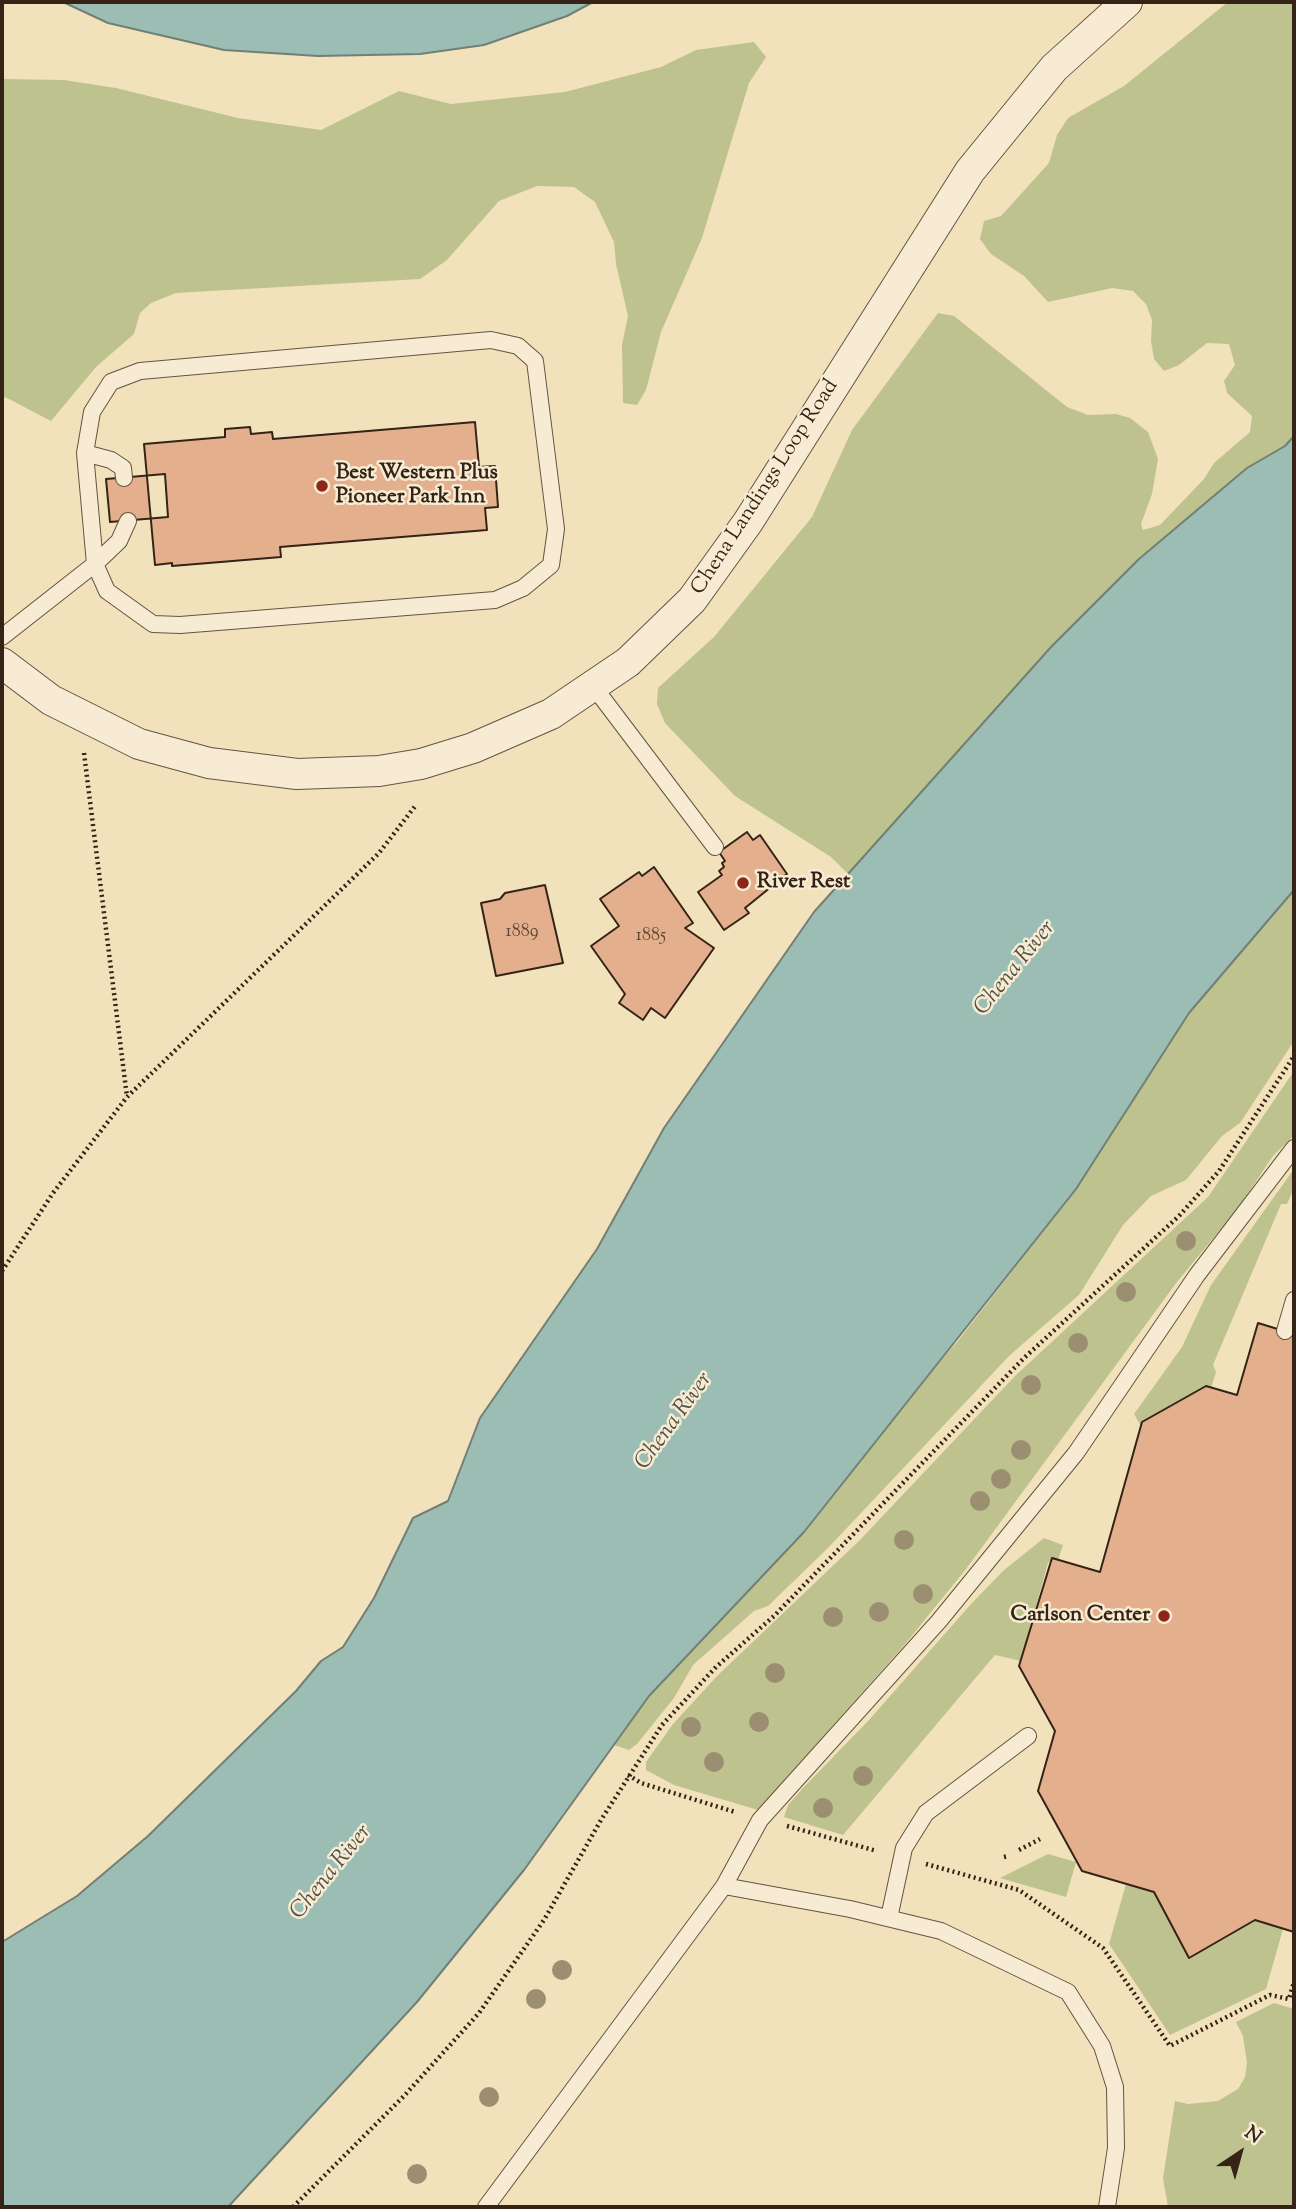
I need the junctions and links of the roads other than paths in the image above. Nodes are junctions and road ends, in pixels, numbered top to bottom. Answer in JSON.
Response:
{"nodes":[{"id":1,"x":1127,"y":2,"type":"edge"},
{"id":2,"x":85,"y":453,"type":"junction"},
{"id":3,"x":124,"y":478,"type":"dead end"},
{"id":4,"x":128,"y":521,"type":"dead end"},
{"id":5,"x":95,"y":564,"type":"junction"},
{"id":6,"x":2,"y":637,"type":"edge"},
{"id":7,"x":2,"y":663,"type":"edge"},
{"id":8,"x":594,"y":687,"type":"junction"},
{"id":9,"x":715,"y":847,"type":"dead end"},
{"id":10,"x":1294,"y":1148,"type":"edge"},
{"id":11,"x":1294,"y":1300,"type":"edge"},
{"id":12,"x":1285,"y":1331,"type":"dead end"},
{"id":13,"x":1028,"y":1736,"type":"dead end"},
{"id":14,"x":724,"y":1886,"type":"junction"},
{"id":15,"x":889,"y":1918,"type":"junction"},
{"id":16,"x":486,"y":2207,"type":"edge"},
{"id":17,"x":1107,"y":2207,"type":"edge"}],
"edges":[{"from":1,"to":8,"type":"street","name":"Chena Landings Loop Road"},
{"from":2,"to":3,"type":"lane"},
{"from":2,"to":5,"type":"lane"},
{"from":2,"to":5,"type":"lane"},
{"from":4,"to":5,"type":"lane"},
{"from":5,"to":6,"type":"lane"},
{"from":7,"to":8,"type":"street","name":"Chena Landings Loop Road"},
{"from":8,"to":9,"type":"lane"},
{"from":10,"to":14,"type":"lane"},
{"from":11,"to":12,"type":"lane"},
{"from":13,"to":15,"type":"lane"},
{"from":14,"to":15,"type":"lane"},
{"from":14,"to":16,"type":"lane"},
{"from":15,"to":17,"type":"lane"}]}
